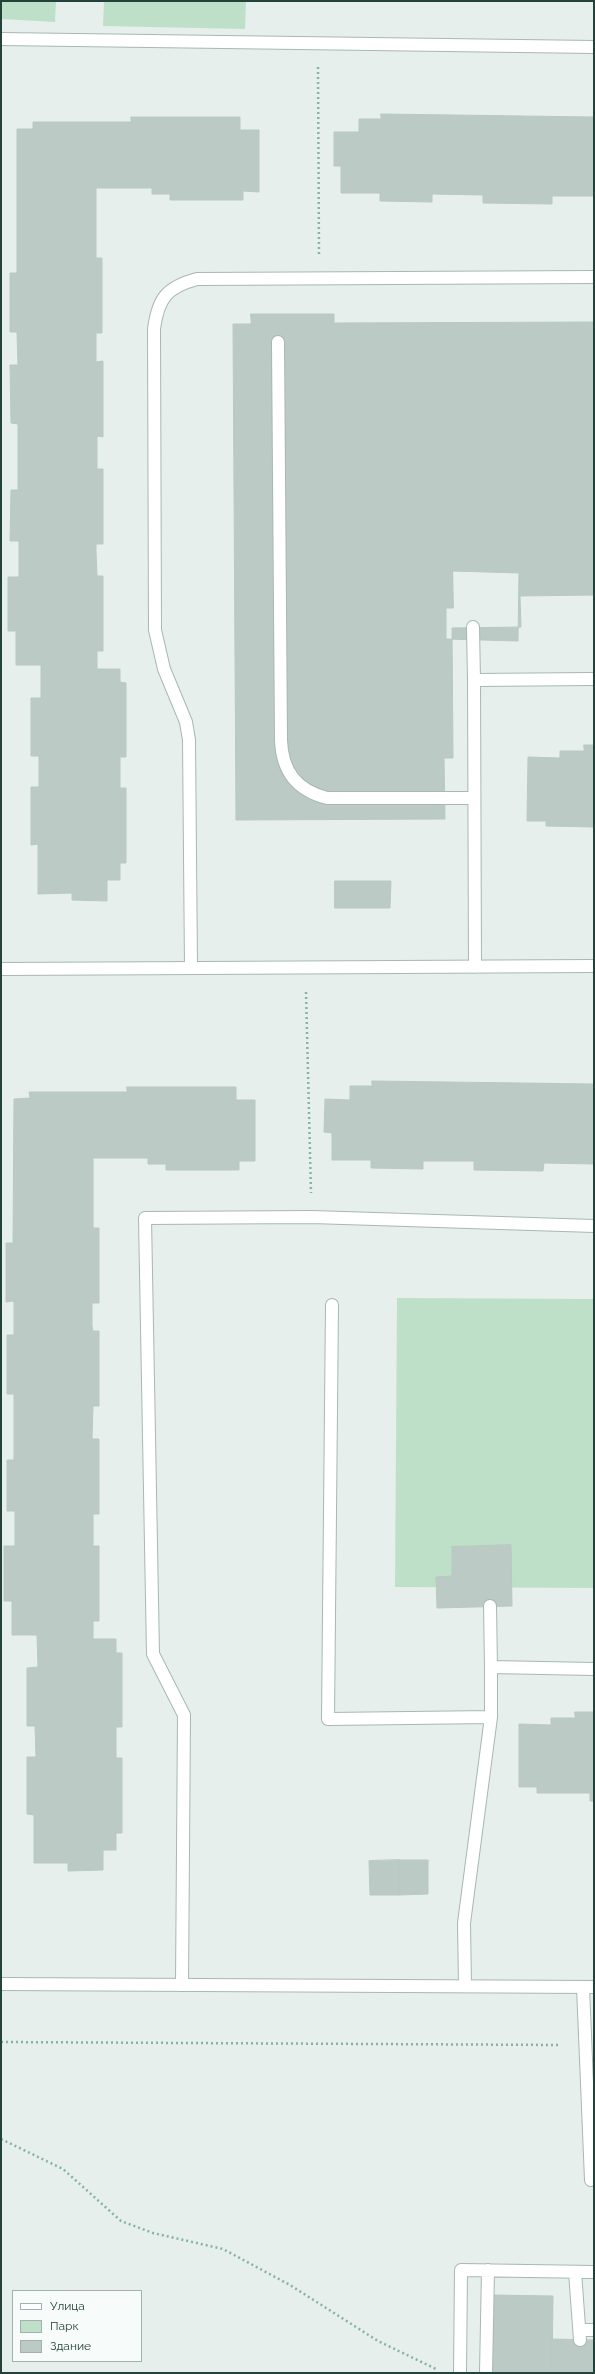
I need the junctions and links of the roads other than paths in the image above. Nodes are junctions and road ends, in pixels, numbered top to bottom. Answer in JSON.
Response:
{"nodes":[{"id":1,"x":1,"y":39,"type":"edge"},
{"id":2,"x":594,"y":47,"type":"edge"},
{"id":3,"x":594,"y":277,"type":"edge"},
{"id":4,"x":278,"y":342,"type":"dead end"},
{"id":5,"x":473,"y":627,"type":"dead end"},
{"id":6,"x":594,"y":679,"type":"edge"},
{"id":7,"x":474,"y":680,"type":"junction"},
{"id":8,"x":474,"y":798,"type":"junction"},
{"id":9,"x":594,"y":966,"type":"edge"},
{"id":10,"x":475,"y":967,"type":"junction"},
{"id":11,"x":191,"y":968,"type":"junction"},
{"id":12,"x":1,"y":969,"type":"edge"},
{"id":13,"x":594,"y":1226,"type":"edge"},
{"id":14,"x":332,"y":1305,"type":"dead end"},
{"id":15,"x":490,"y":1606,"type":"dead end"},
{"id":16,"x":491,"y":1667,"type":"junction"},
{"id":17,"x":594,"y":1669,"type":"edge"},
{"id":18,"x":491,"y":1717,"type":"junction"},
{"id":19,"x":1,"y":1984,"type":"edge"},
{"id":20,"x":182,"y":1985,"type":"junction"},
{"id":21,"x":465,"y":1986,"type":"junction"},
{"id":22,"x":588,"y":1987,"type":"edge"},
{"id":23,"x":591,"y":2180,"type":"dead end"},
{"id":24,"x":488,"y":2270,"type":"junction"},
{"id":25,"x":575,"y":2272,"type":"junction"},
{"id":26,"x":594,"y":2272,"type":"edge"},
{"id":27,"x":594,"y":2330,"type":"edge"},
{"id":28,"x":460,"y":2373,"type":"edge"},
{"id":29,"x":486,"y":2373,"type":"edge"}],
"edges":[{"from":1,"to":2,"type":"street"},
{"from":3,"to":11,"type":"street"},
{"from":4,"to":8,"type":"street"},
{"from":5,"to":7,"type":"street"},
{"from":6,"to":7,"type":"street"},
{"from":7,"to":8,"type":"street"},
{"from":8,"to":10,"type":"street"},
{"from":9,"to":10,"type":"street"},
{"from":10,"to":11,"type":"street"},
{"from":11,"to":12,"type":"street"},
{"from":13,"to":20,"type":"street"},
{"from":14,"to":18,"type":"street"},
{"from":15,"to":16,"type":"street"},
{"from":16,"to":17,"type":"street"},
{"from":16,"to":18,"type":"street"},
{"from":18,"to":21,"type":"street"},
{"from":19,"to":20,"type":"street"},
{"from":20,"to":21,"type":"street"},
{"from":21,"to":22,"type":"street"},
{"from":22,"to":23,"type":"street"},
{"from":24,"to":25,"type":"street"},
{"from":24,"to":28,"type":"street"},
{"from":24,"to":29,"type":"street"},
{"from":25,"to":26,"type":"street"},
{"from":25,"to":27,"type":"street"}]}
